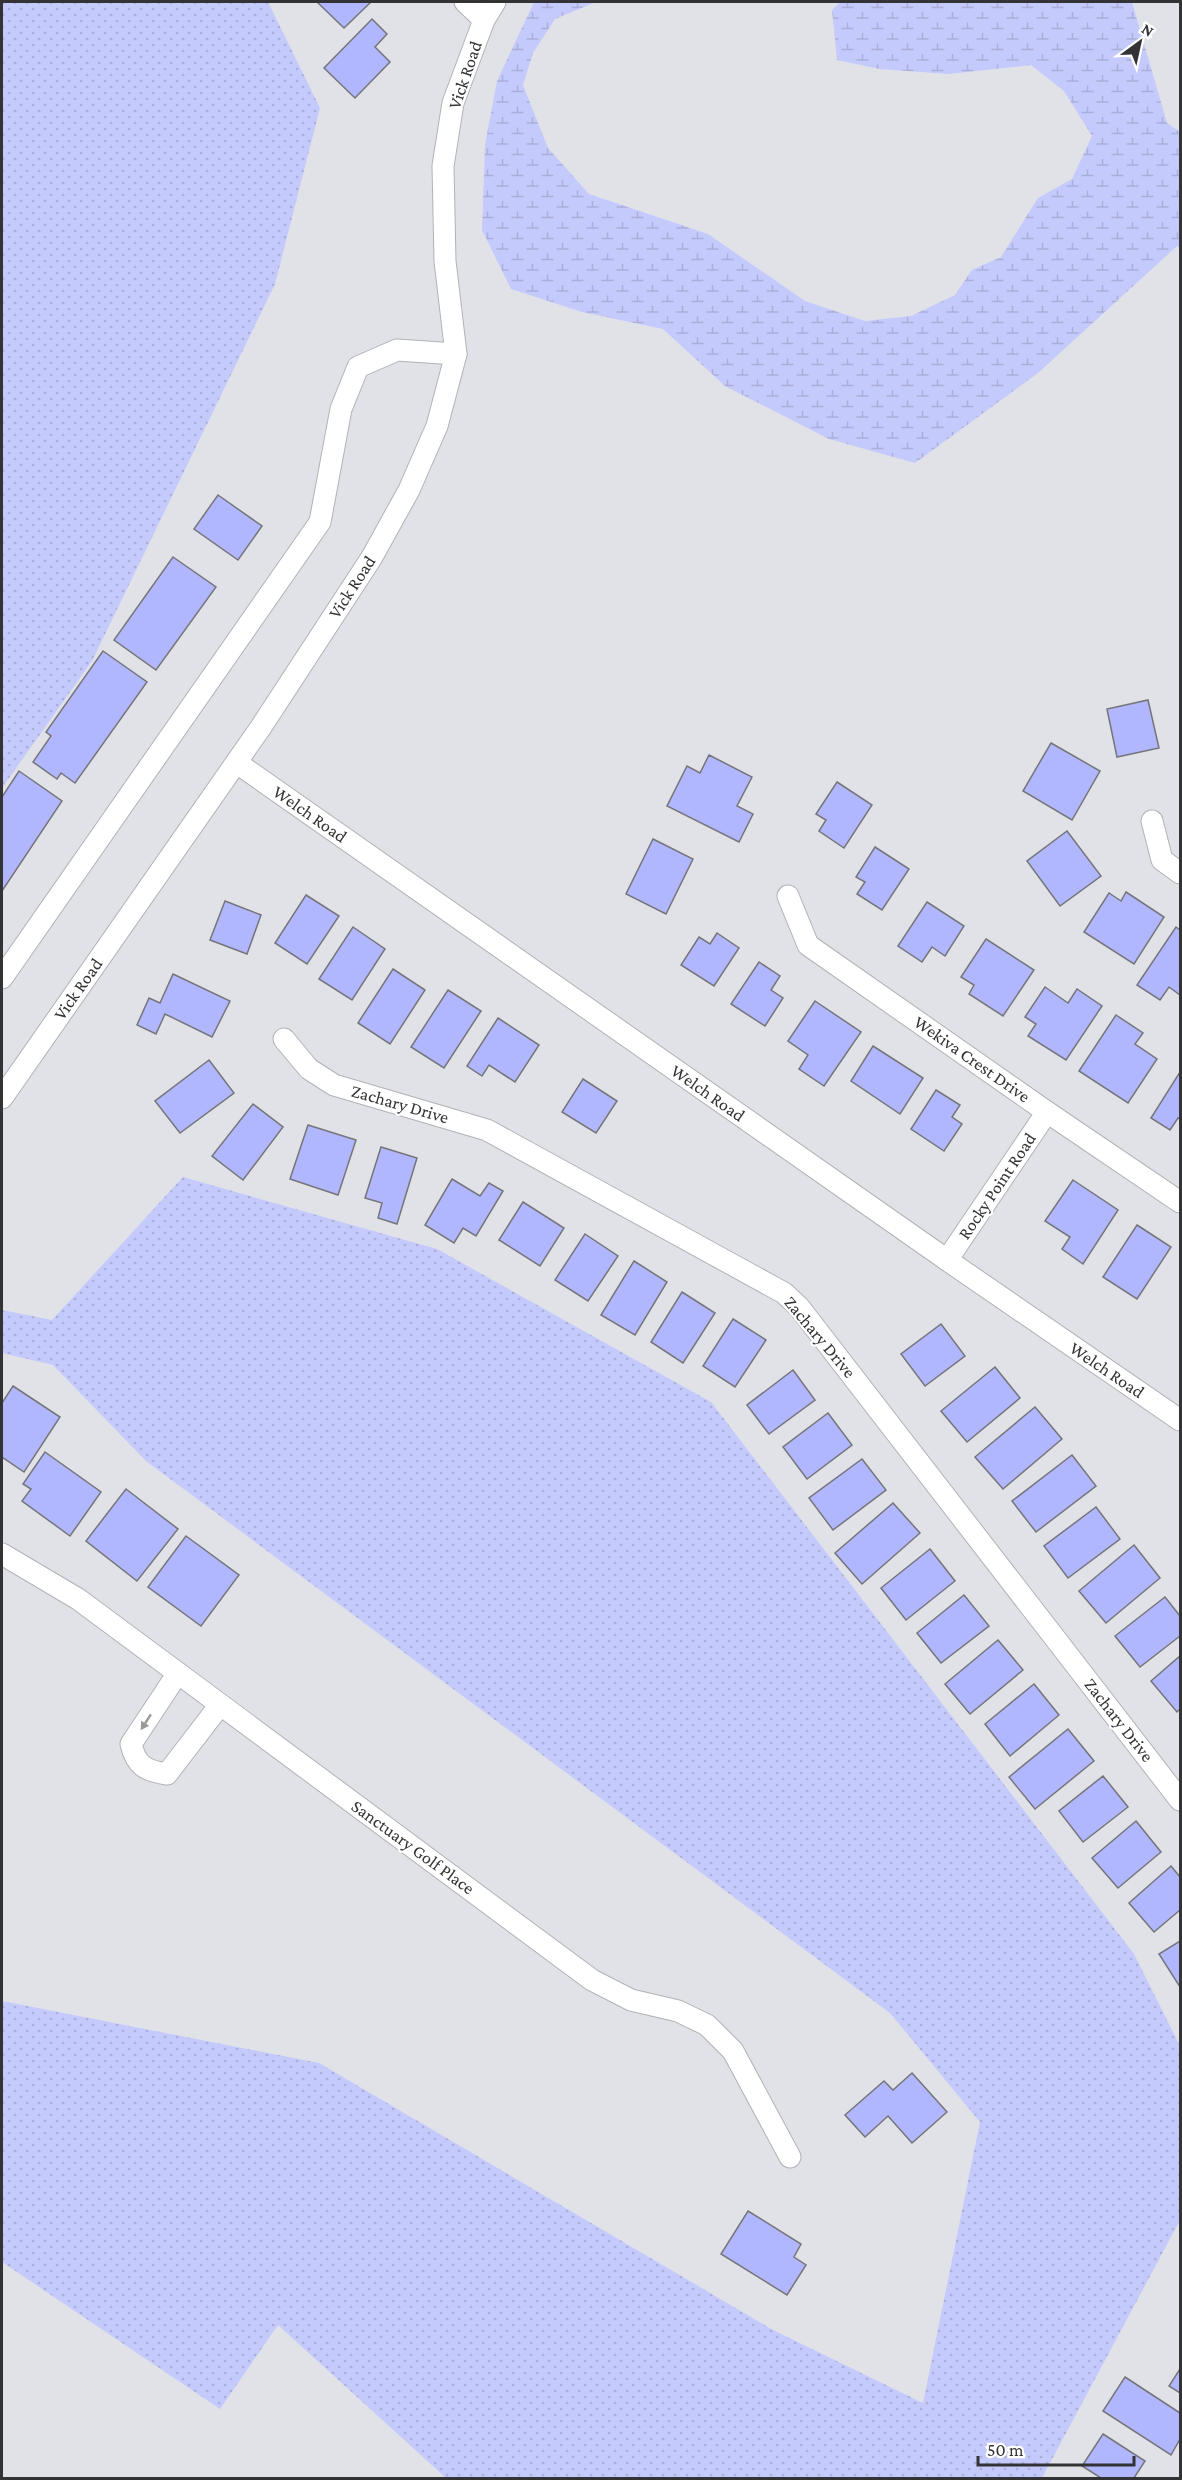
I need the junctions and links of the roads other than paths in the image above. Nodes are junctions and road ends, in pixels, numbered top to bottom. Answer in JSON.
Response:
{"nodes":[{"id":1,"x":465,"y":2,"type":"edge"},
{"id":2,"x":495,"y":2,"type":"edge"},
{"id":3,"x":484,"y":20,"type":"junction"},
{"id":4,"x":456,"y":354,"type":"junction"},
{"id":5,"x":237,"y":763,"type":"junction"},
{"id":6,"x":1152,"y":821,"type":"dead end"},
{"id":7,"x":1180,"y":873,"type":"edge"},
{"id":8,"x":788,"y":896,"type":"dead end"},
{"id":9,"x":2,"y":978,"type":"edge"},
{"id":10,"x":284,"y":1039,"type":"dead end"},
{"id":11,"x":2,"y":1098,"type":"edge"},
{"id":12,"x":1047,"y":1112,"type":"junction"},
{"id":13,"x":1180,"y":1202,"type":"edge"},
{"id":14,"x":947,"y":1260,"type":"junction"},
{"id":15,"x":1180,"y":1420,"type":"edge"},
{"id":16,"x":2,"y":1554,"type":"edge"},
{"id":17,"x":178,"y":1673,"type":"junction"},
{"id":18,"x":220,"y":1705,"type":"junction"},
{"id":19,"x":1180,"y":1800,"type":"edge"},
{"id":20,"x":790,"y":2157,"type":"dead end"}],
"edges":[{"from":1,"to":3,"type":"street"},
{"from":2,"to":3,"type":"street","name":"Vick Road"},
{"from":3,"to":4,"type":"street","name":"Vick Road"},
{"from":4,"to":5,"type":"street","name":"Vick Road"},
{"from":4,"to":9,"type":"street"},
{"from":5,"to":11,"type":"street","name":"Vick Road"},
{"from":5,"to":14,"type":"street","name":"Welch Road"},
{"from":6,"to":7,"type":"street"},
{"from":8,"to":12,"type":"street","name":"Wekiva Crest Drive"},
{"from":10,"to":19,"type":"street","name":"Zachary Drive"},
{"from":12,"to":13,"type":"street","name":"Wekiva Crest Drive"},
{"from":12,"to":14,"type":"street","name":"Rocky Point Road"},
{"from":14,"to":15,"type":"street","name":"Welch Road"},
{"from":16,"to":17,"type":"street","name":"Sanctuary Golf Place"},
{"from":17,"to":18,"type":"street","name":"Sanctuary Golf Place"},
{"from":17,"to":18,"type":"street","one_way":true},
{"from":18,"to":20,"type":"street","name":"Sanctuary Golf Place"}]}
